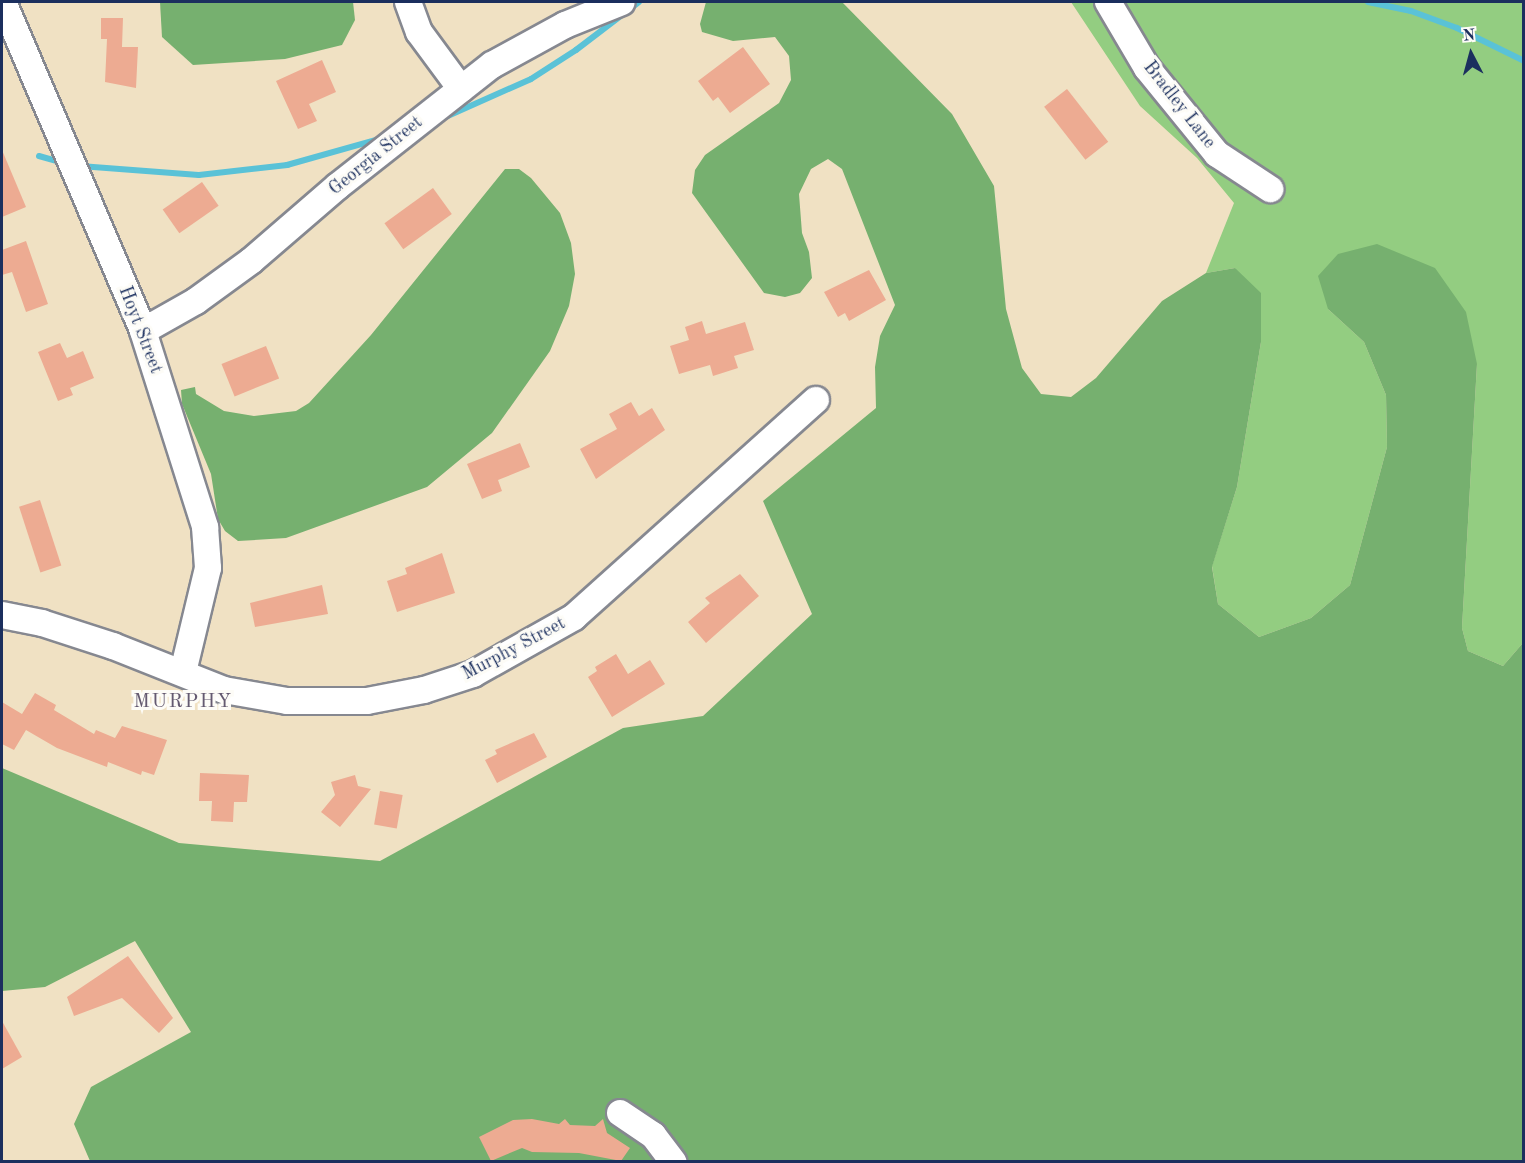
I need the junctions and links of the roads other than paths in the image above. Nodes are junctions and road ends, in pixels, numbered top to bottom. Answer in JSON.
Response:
{"nodes":[{"id":1,"x":3,"y":2,"type":"edge"},
{"id":2,"x":408,"y":2,"type":"edge"},
{"id":3,"x":622,"y":2,"type":"edge"},
{"id":4,"x":1108,"y":2,"type":"edge"},
{"id":5,"x":461,"y":89,"type":"junction"},
{"id":6,"x":1270,"y":189,"type":"dead end"},
{"id":7,"x":143,"y":331,"type":"junction"},
{"id":8,"x":816,"y":400,"type":"dead end"},
{"id":9,"x":2,"y":615,"type":"edge"},
{"id":10,"x":183,"y":672,"type":"junction"},
{"id":11,"x":620,"y":1113,"type":"dead end"},
{"id":12,"x":673,"y":1161,"type":"edge"}],
"edges":[{"from":1,"to":7,"type":"street","name":"Hoyt Street"},
{"from":2,"to":5,"type":"street"},
{"from":3,"to":5,"type":"street","name":"Georgia Street"},
{"from":4,"to":6,"type":"street","name":"Bradley Lane"},
{"from":5,"to":7,"type":"street","name":"Georgia Street"},
{"from":7,"to":10,"type":"street","name":"Hoyt Street"},
{"from":8,"to":10,"type":"street","name":"Murphy Street"},
{"from":9,"to":10,"type":"street","name":"Murphy Street"},
{"from":11,"to":12,"type":"street"}]}
